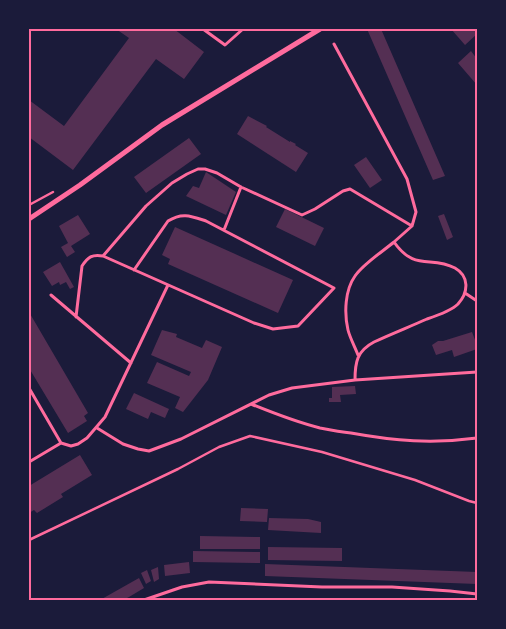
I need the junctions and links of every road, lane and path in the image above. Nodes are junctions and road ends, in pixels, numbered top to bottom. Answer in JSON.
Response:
{"nodes":[{"id":1,"x":203,"y":29,"type":"edge"},
{"id":2,"x":242,"y":29,"type":"edge"},
{"id":3,"x":320,"y":29,"type":"edge"},
{"id":4,"x":334,"y":44,"type":"dead end"},
{"id":5,"x":241,"y":187,"type":"junction"},
{"id":6,"x":29,"y":218,"type":"edge"},
{"id":7,"x":412,"y":226,"type":"junction"},
{"id":8,"x":224,"y":230,"type":"junction"},
{"id":9,"x":394,"y":242,"type":"junction"},
{"id":10,"x":103,"y":256,"type":"junction"},
{"id":11,"x":134,"y":270,"type":"junction"},
{"id":12,"x":168,"y":285,"type":"junction"},
{"id":13,"x":465,"y":293,"type":"junction"},
{"id":14,"x":51,"y":295,"type":"dead end"},
{"id":15,"x":477,"y":301,"type":"edge"},
{"id":16,"x":76,"y":317,"type":"junction"},
{"id":17,"x":359,"y":356,"type":"junction"},
{"id":18,"x":131,"y":363,"type":"junction"},
{"id":19,"x":477,"y":372,"type":"edge"},
{"id":20,"x":354,"y":380,"type":"junction"},
{"id":21,"x":29,"y":388,"type":"edge"},
{"id":22,"x":250,"y":404,"type":"junction"},
{"id":23,"x":97,"y":428,"type":"junction"},
{"id":24,"x":477,"y":438,"type":"edge"},
{"id":25,"x":61,"y":443,"type":"junction"},
{"id":26,"x":29,"y":462,"type":"edge"},
{"id":27,"x":477,"y":503,"type":"edge"},
{"id":28,"x":29,"y":540,"type":"edge"},
{"id":29,"x":477,"y":594,"type":"edge"},
{"id":30,"x":144,"y":600,"type":"edge"}],
"edges":[{"from":1,"to":2,"type":"lane"},
{"from":3,"to":6,"type":"street"},
{"from":4,"to":7,"type":"lane"},
{"from":5,"to":7,"type":"lane"},
{"from":5,"to":8,"type":"lane"},
{"from":5,"to":10,"type":"lane"},
{"from":7,"to":9,"type":"lane"},
{"from":8,"to":11,"type":"lane"},
{"from":8,"to":12,"type":"lane"},
{"from":9,"to":13,"type":"lane"},
{"from":9,"to":17,"type":"lane"},
{"from":10,"to":11,"type":"lane"},
{"from":10,"to":16,"type":"lane"},
{"from":11,"to":12,"type":"lane"},
{"from":12,"to":18,"type":"lane"},
{"from":13,"to":15,"type":"lane"},
{"from":13,"to":17,"type":"lane"},
{"from":14,"to":16,"type":"lane"},
{"from":16,"to":18,"type":"lane"},
{"from":17,"to":20,"type":"lane"},
{"from":18,"to":23,"type":"lane"},
{"from":19,"to":20,"type":"lane"},
{"from":20,"to":22,"type":"lane"},
{"from":21,"to":25,"type":"lane"},
{"from":22,"to":23,"type":"lane"},
{"from":22,"to":24,"type":"lane"},
{"from":23,"to":25,"type":"lane"},
{"from":25,"to":26,"type":"lane"},
{"from":27,"to":28,"type":"path"},
{"from":29,"to":30,"type":"lane"}]}
